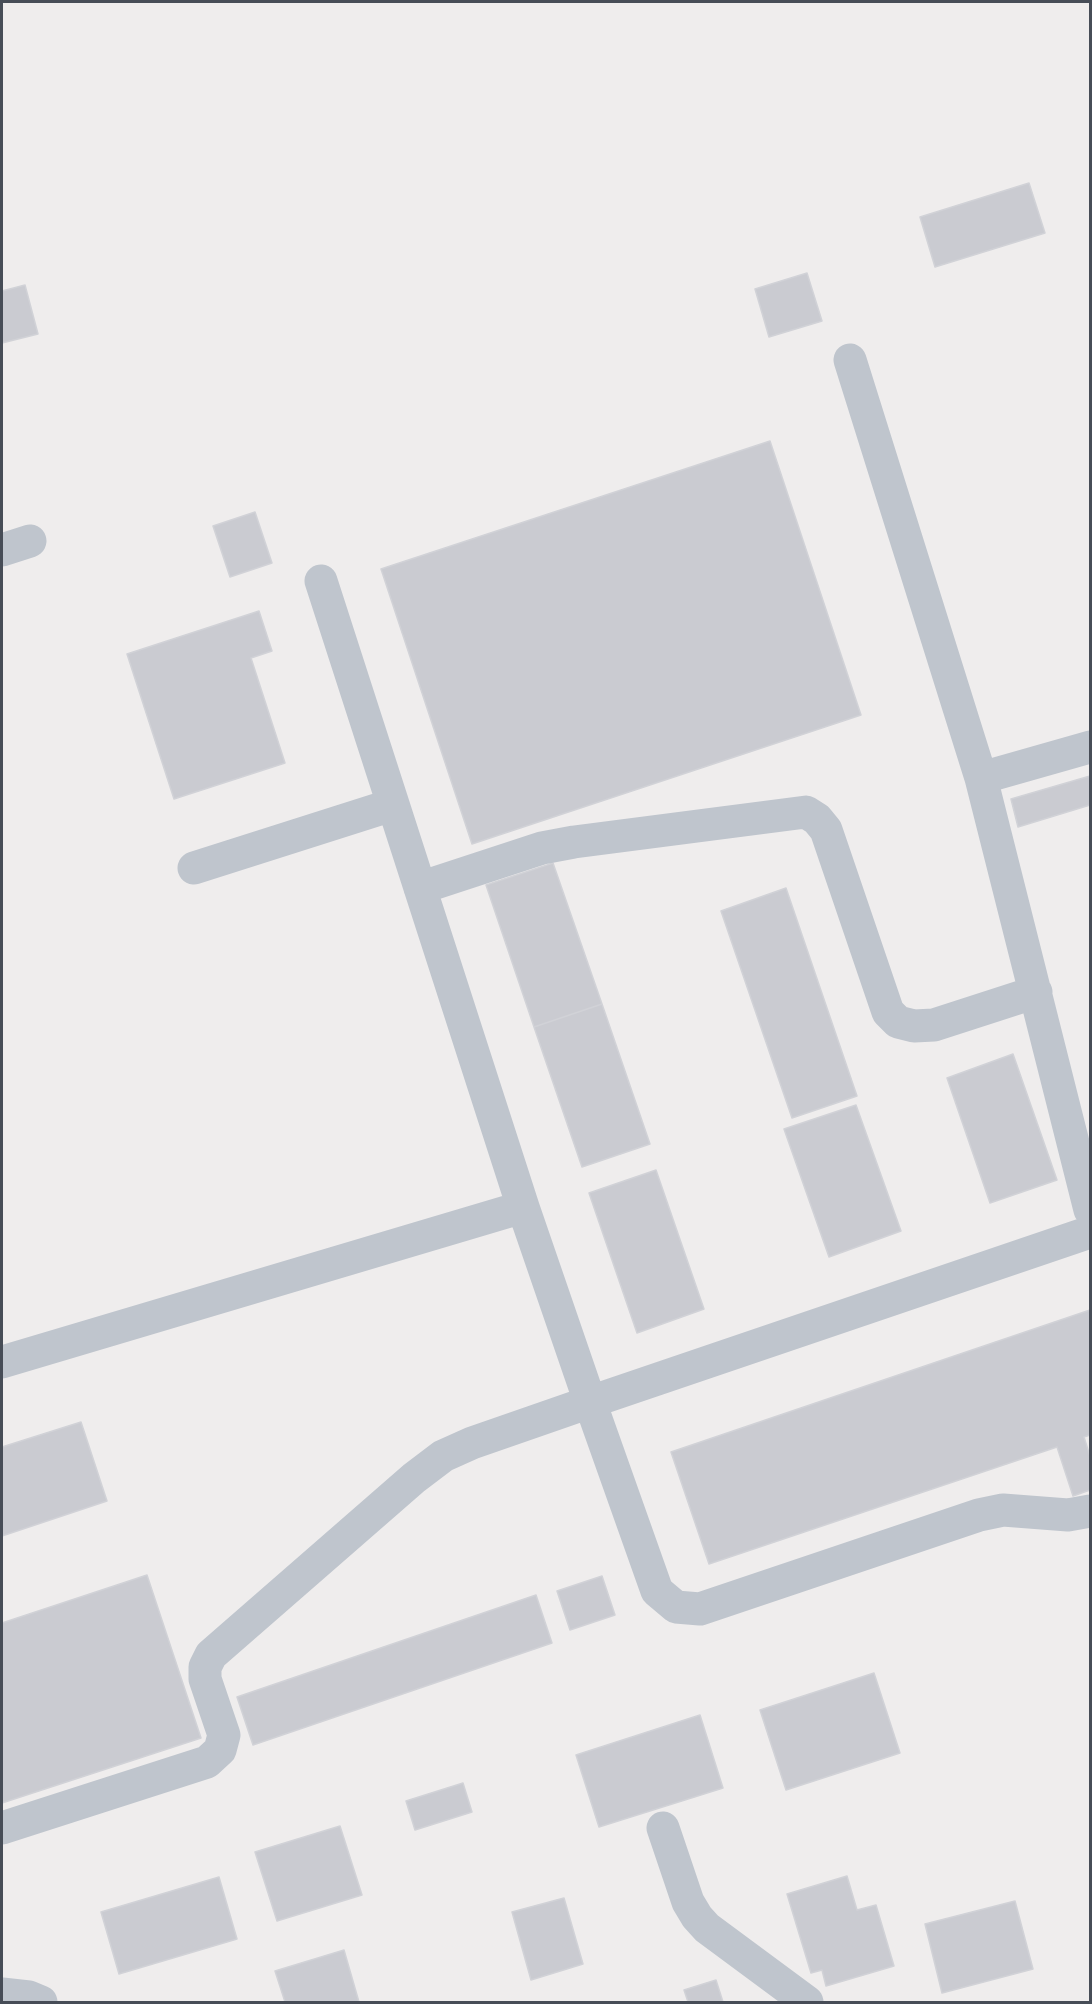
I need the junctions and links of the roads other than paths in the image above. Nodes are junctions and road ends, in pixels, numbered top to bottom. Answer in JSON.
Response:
{"nodes":[{"id":1,"x":850,"y":360,"type":"dead end"},
{"id":2,"x":321,"y":581,"type":"dead end"},
{"id":3,"x":1090,"y":747,"type":"edge"},
{"id":4,"x":981,"y":778,"type":"junction"},
{"id":5,"x":392,"y":805,"type":"junction"},
{"id":6,"x":194,"y":868,"type":"dead end"},
{"id":7,"x":420,"y":888,"type":"junction"},
{"id":8,"x":1035,"y":992,"type":"junction"},
{"id":9,"x":523,"y":1207,"type":"junction"},
{"id":10,"x":1090,"y":1210,"type":"edge"},
{"id":11,"x":1090,"y":1232,"type":"edge"},
{"id":12,"x":2,"y":1362,"type":"edge"},
{"id":13,"x":590,"y":1402,"type":"junction"},
{"id":14,"x":1090,"y":1511,"type":"edge"},
{"id":15,"x":2,"y":1828,"type":"edge"},
{"id":16,"x":663,"y":1828,"type":"dead end"},
{"id":17,"x":2,"y":1994,"type":"edge"},
{"id":18,"x":41,"y":2002,"type":"edge"},
{"id":19,"x":807,"y":2002,"type":"edge"}],
"edges":[{"from":1,"to":4,"type":"lane"},
{"from":2,"to":5,"type":"lane"},
{"from":3,"to":4,"type":"lane"},
{"from":4,"to":8,"type":"lane"},
{"from":5,"to":6,"type":"lane"},
{"from":5,"to":7,"type":"lane"},
{"from":7,"to":8,"type":"lane"},
{"from":7,"to":9,"type":"lane"},
{"from":8,"to":10,"type":"lane"},
{"from":9,"to":12,"type":"lane"},
{"from":9,"to":13,"type":"lane"},
{"from":11,"to":13,"type":"lane"},
{"from":13,"to":14,"type":"lane"},
{"from":13,"to":15,"type":"lane"},
{"from":16,"to":19,"type":"lane"},
{"from":17,"to":18,"type":"lane"}]}
